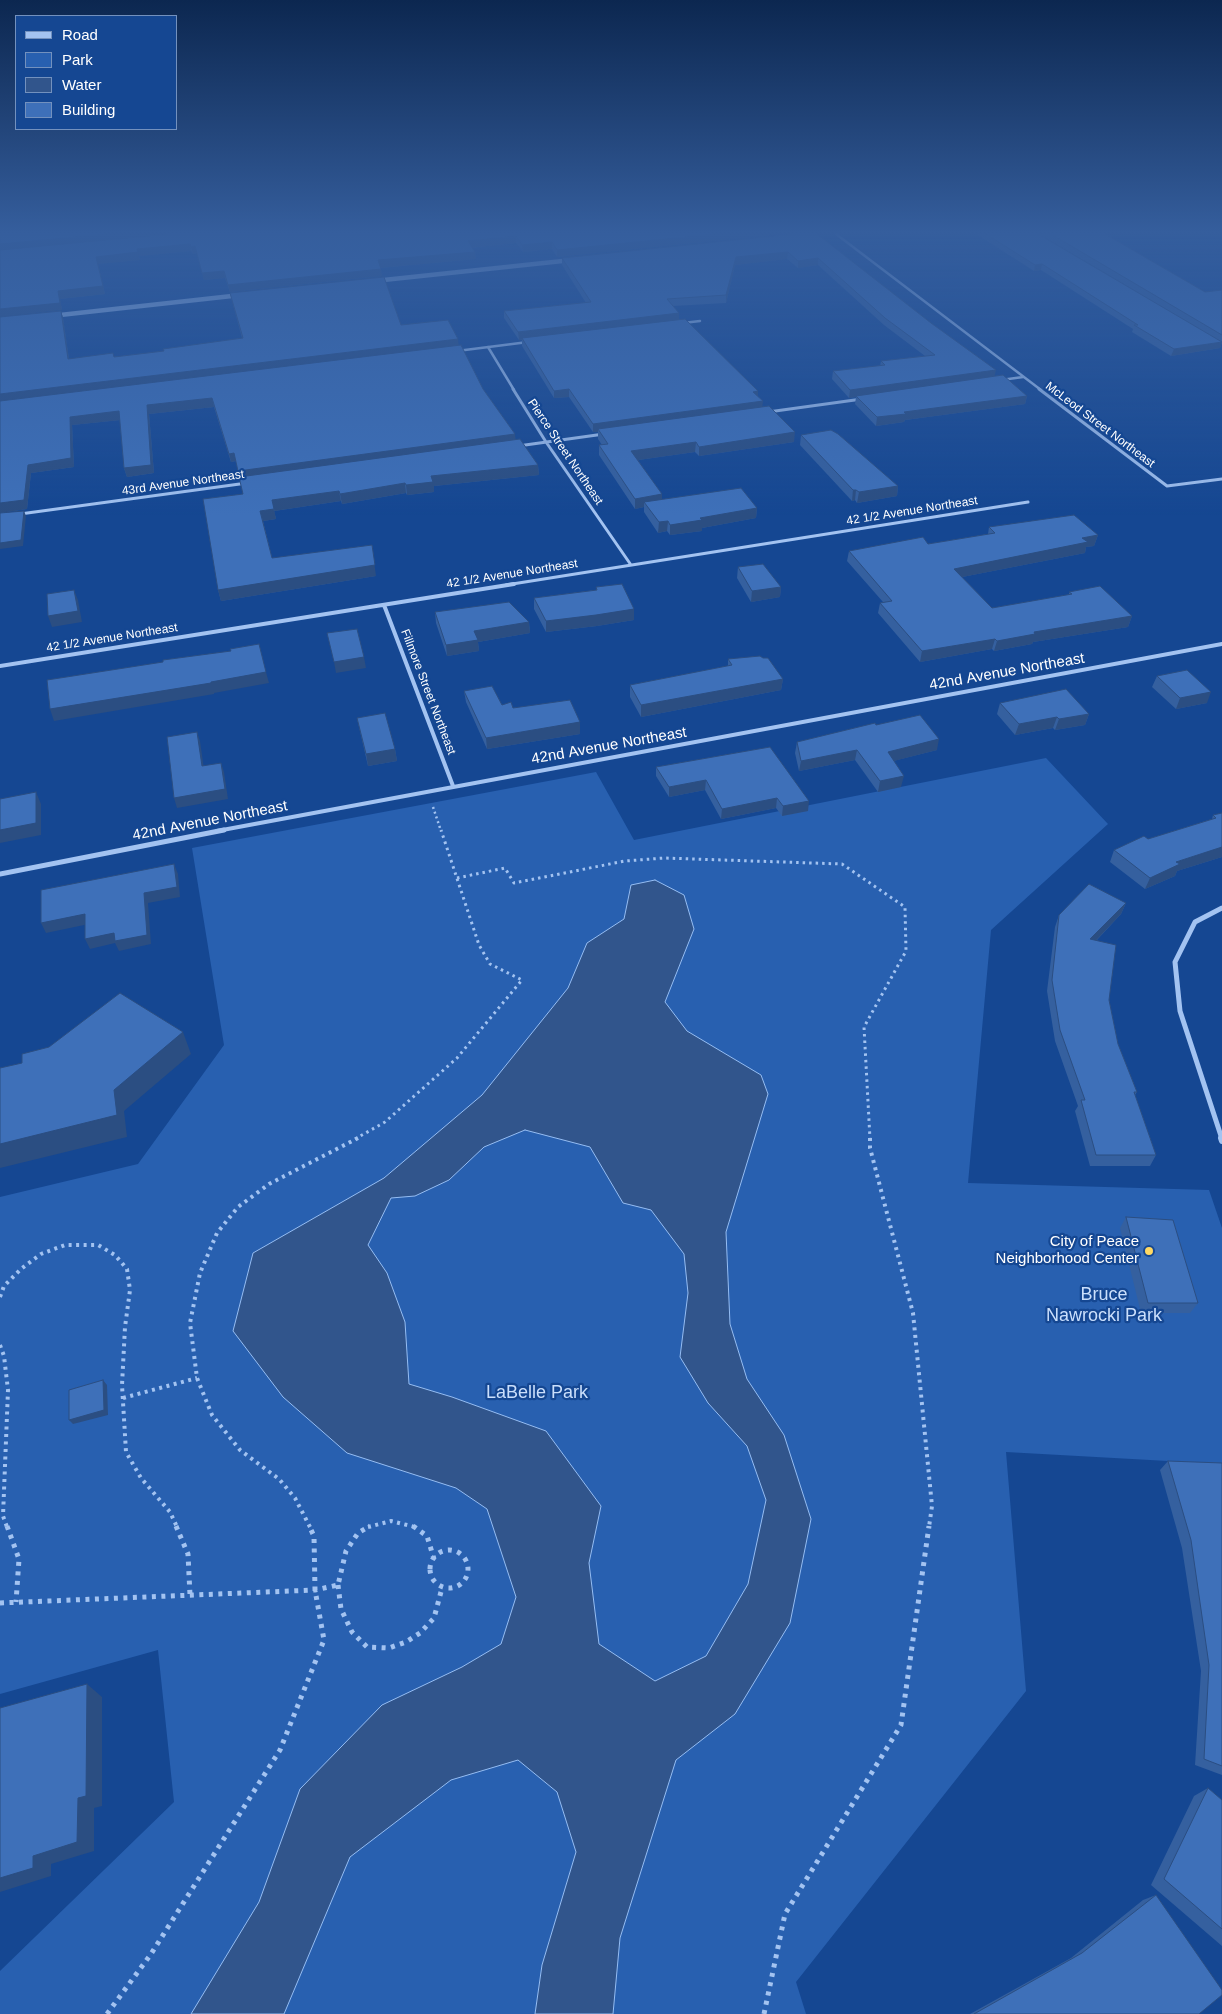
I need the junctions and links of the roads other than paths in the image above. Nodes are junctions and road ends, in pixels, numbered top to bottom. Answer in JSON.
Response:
{"nodes":[{"id":1,"x":959,"y":328,"type":"edge"},
{"id":2,"x":536,"y":341,"type":"edge"},
{"id":3,"x":488,"y":347,"type":"junction"},
{"id":4,"x":449,"y":352,"type":"edge"},
{"id":5,"x":1023,"y":377,"type":"junction"},
{"id":6,"x":994,"y":381,"type":"edge"},
{"id":7,"x":867,"y":398,"type":"edge"},
{"id":8,"x":760,"y":413,"type":"edge"},
{"id":9,"x":604,"y":434,"type":"edge"},
{"id":10,"x":546,"y":442,"type":"junction"},
{"id":11,"x":516,"y":446,"type":"edge"},
{"id":12,"x":1222,"y":479,"type":"edge"},
{"id":13,"x":249,"y":482,"type":"edge"},
{"id":14,"x":1028,"y":502,"type":"dead end"},
{"id":15,"x":12,"y":515,"type":"edge"},
{"id":16,"x":631,"y":565,"type":"junction"},
{"id":17,"x":384,"y":605,"type":"junction"},
{"id":18,"x":1222,"y":644,"type":"edge"},
{"id":19,"x":0,"y":666,"type":"edge"},
{"id":20,"x":453,"y":786,"type":"junction"},
{"id":21,"x":0,"y":874,"type":"edge"},
{"id":22,"x":1222,"y":908,"type":"edge"},
{"id":23,"x":1222,"y":1141,"type":"edge"}],
"edges":[{"from":1,"to":5,"type":"street","name":"McLeod Street Northeast"},
{"from":2,"to":3,"type":"street"},
{"from":3,"to":4,"type":"street"},
{"from":3,"to":10,"type":"street","name":"Pierce Street Northeast"},
{"from":5,"to":6,"type":"street"},
{"from":5,"to":12,"type":"street","name":"McLeod Street Northeast"},
{"from":7,"to":8,"type":"street"},
{"from":9,"to":10,"type":"street"},
{"from":10,"to":11,"type":"street"},
{"from":10,"to":16,"type":"street","name":"Pierce Street Northeast"},
{"from":13,"to":15,"type":"street","name":"43rd Avenue Northeast"},
{"from":14,"to":16,"type":"street","name":"42 1/2 Avenue Northeast"},
{"from":16,"to":17,"type":"street","name":"42 1/2 Avenue Northeast"},
{"from":17,"to":19,"type":"street","name":"42 1/2 Avenue Northeast"},
{"from":17,"to":20,"type":"street","name":"Fillmore Street Northeast"},
{"from":18,"to":20,"type":"street","name":"42nd Avenue Northeast"},
{"from":20,"to":21,"type":"street","name":"42nd Avenue Northeast"},
{"from":22,"to":23,"type":"street"}]}
